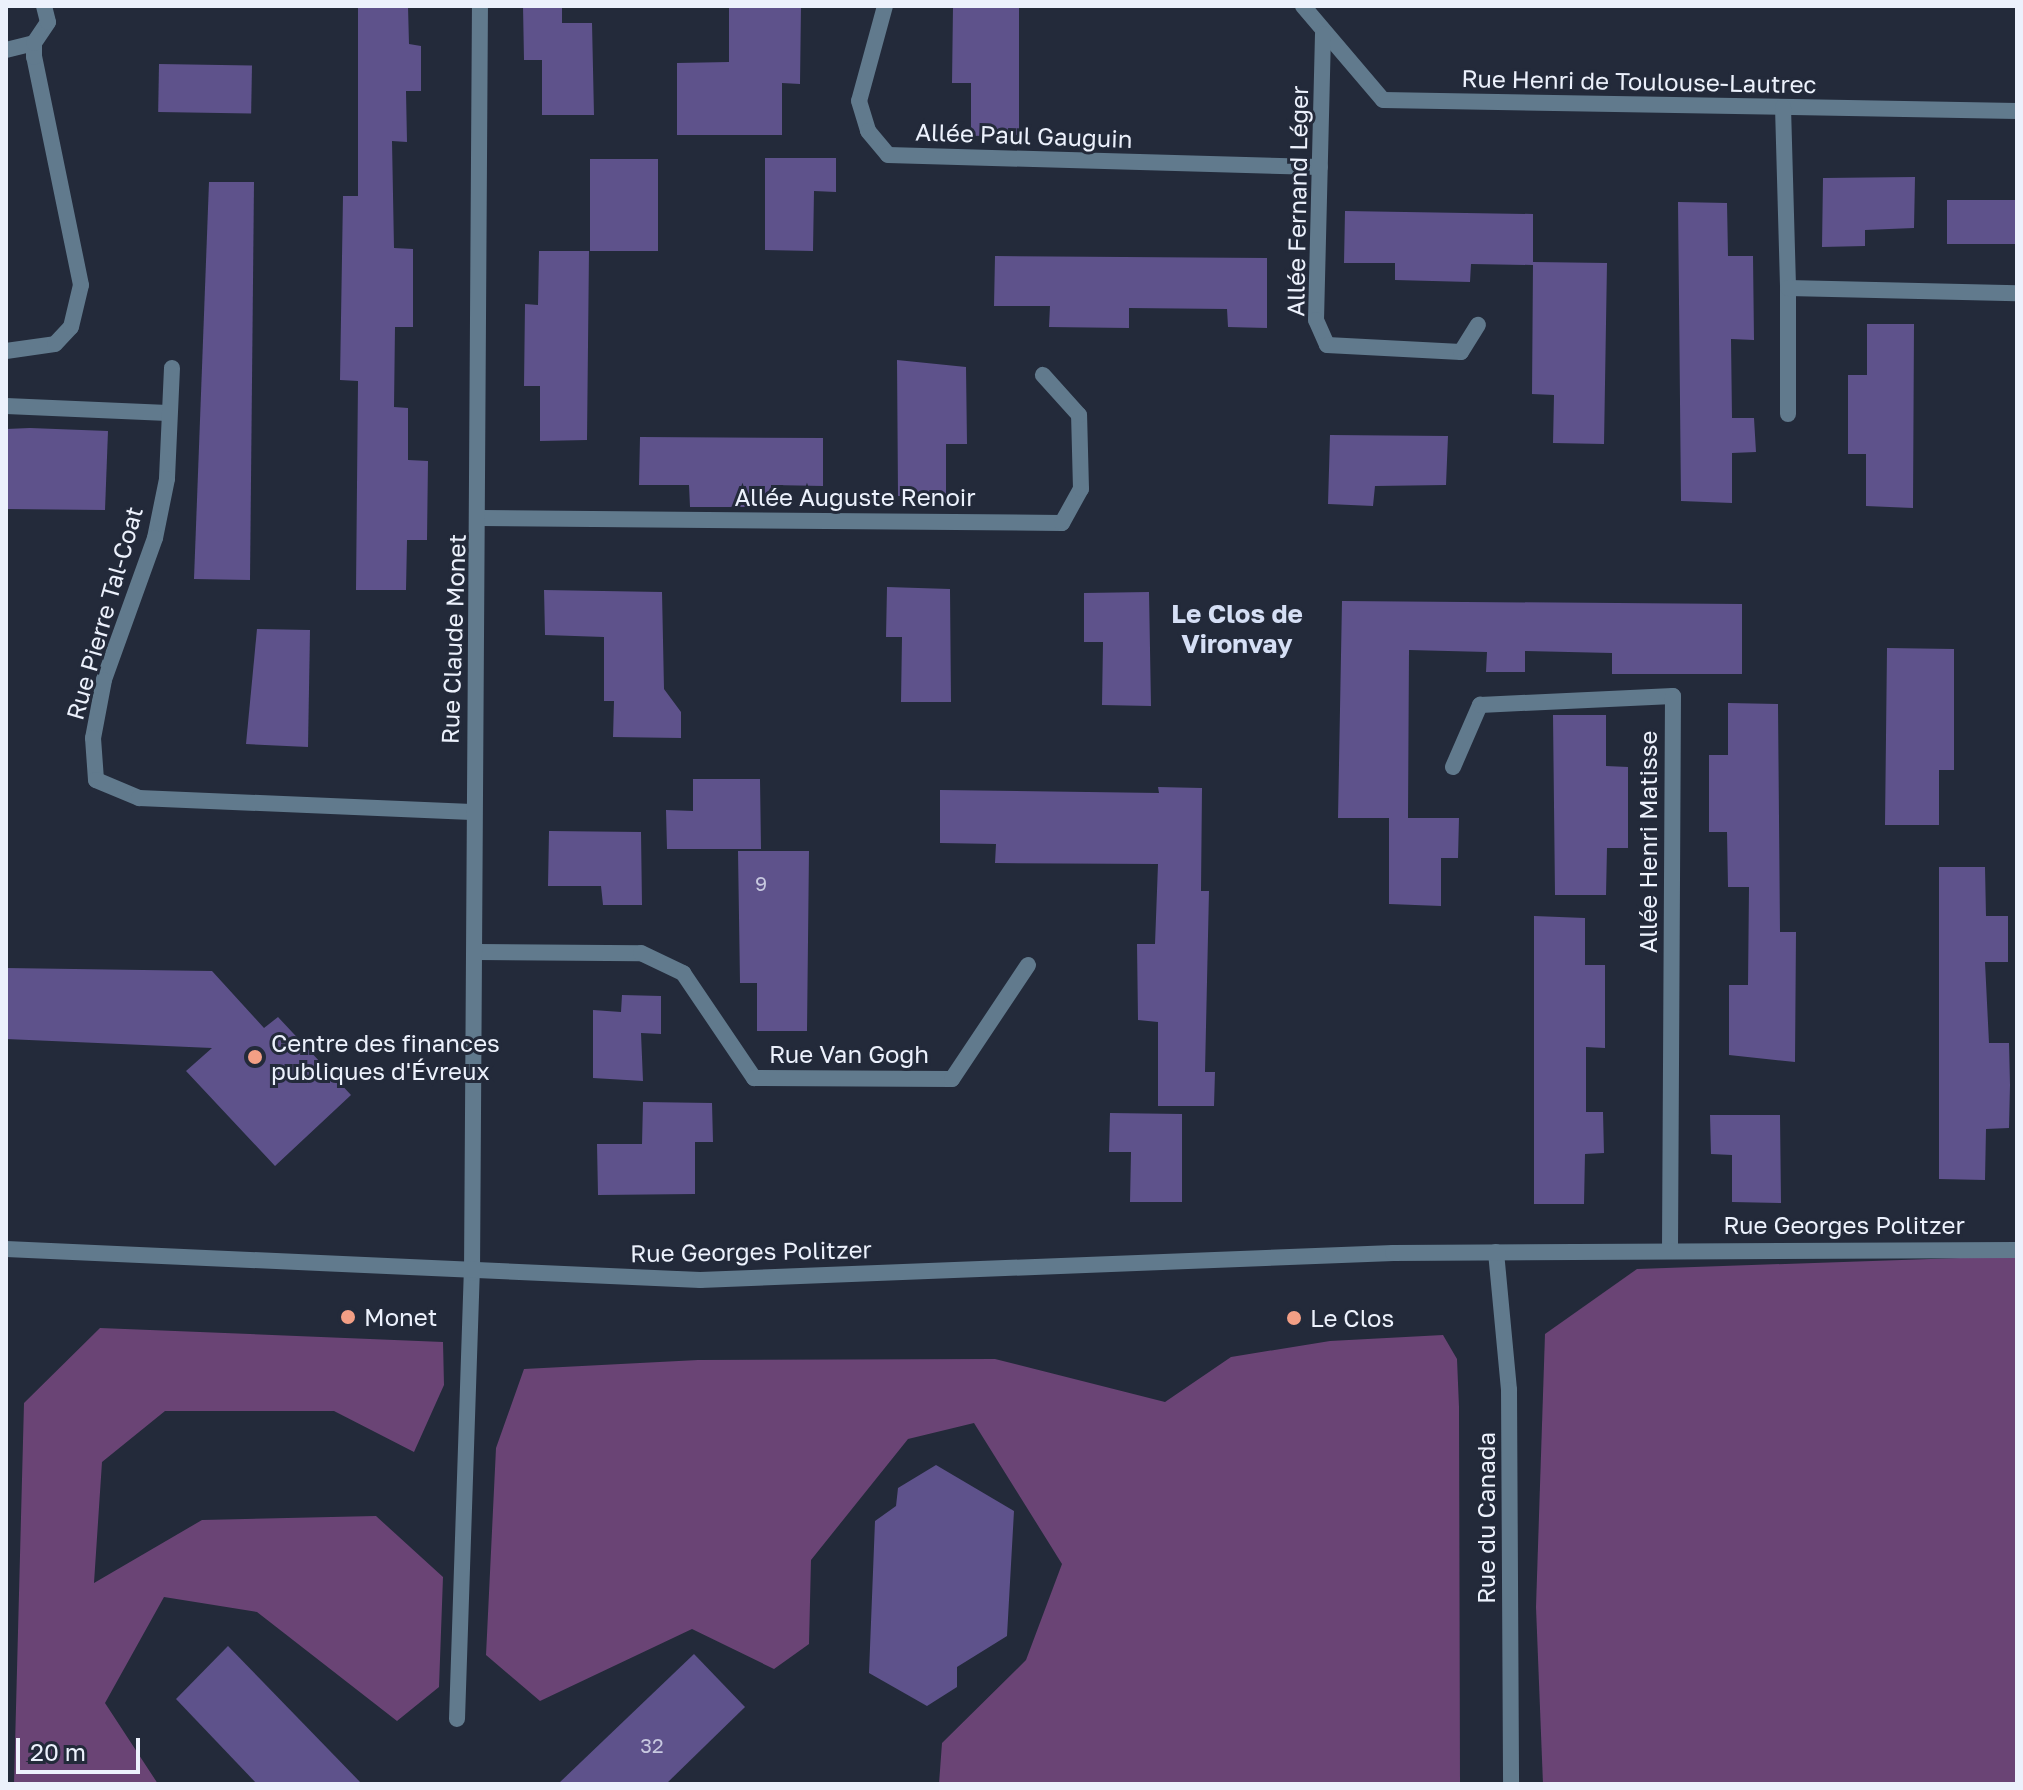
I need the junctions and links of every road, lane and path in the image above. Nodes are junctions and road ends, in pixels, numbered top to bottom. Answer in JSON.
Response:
{"nodes":[{"id":1,"x":44,"y":6,"type":"edge"},
{"id":2,"x":480,"y":6,"type":"edge"},
{"id":3,"x":885,"y":6,"type":"edge"},
{"id":4,"x":1303,"y":6,"type":"edge"},
{"id":5,"x":1323,"y":34,"type":"junction"},
{"id":6,"x":34,"y":43,"type":"junction"},
{"id":7,"x":6,"y":50,"type":"edge"},
{"id":8,"x":1783,"y":107,"type":"junction"},
{"id":9,"x":2017,"y":111,"type":"edge"},
{"id":10,"x":1320,"y":167,"type":"junction"},
{"id":11,"x":1788,"y":288,"type":"junction"},
{"id":12,"x":2017,"y":293,"type":"edge"},
{"id":13,"x":1478,"y":325,"type":"dead end"},
{"id":14,"x":6,"y":351,"type":"edge"},
{"id":15,"x":172,"y":368,"type":"dead end"},
{"id":16,"x":1043,"y":375,"type":"dead end"},
{"id":17,"x":6,"y":406,"type":"edge"},
{"id":18,"x":168,"y":413,"type":"junction"},
{"id":19,"x":1788,"y":414,"type":"dead end"},
{"id":20,"x":481,"y":518,"type":"junction"},
{"id":21,"x":1453,"y":767,"type":"dead end"},
{"id":22,"x":472,"y":812,"type":"junction"},
{"id":23,"x":478,"y":952,"type":"junction"},
{"id":24,"x":1028,"y":965,"type":"dead end"},
{"id":25,"x":1670,"y":1248,"type":"junction"},
{"id":26,"x":6,"y":1249,"type":"edge"},
{"id":27,"x":2017,"y":1250,"type":"edge"},
{"id":28,"x":1496,"y":1252,"type":"junction"},
{"id":29,"x":472,"y":1273,"type":"junction"},
{"id":30,"x":457,"y":1719,"type":"dead end"},
{"id":31,"x":1511,"y":1784,"type":"edge"}],
"edges":[{"from":1,"to":6,"type":"street"},
{"from":2,"to":20,"type":"street","name":"Rue Claude Monet"},
{"from":3,"to":10,"type":"street","name":"Allée Paul Gauguin"},
{"from":4,"to":5,"type":"street","name":"Rue Henri de Toulouse-Lautrec"},
{"from":5,"to":8,"type":"street","name":"Rue Henri de Toulouse-Lautrec"},
{"from":5,"to":10,"type":"street","name":"Allée Fernand Léger"},
{"from":6,"to":7,"type":"street"},
{"from":6,"to":14,"type":"street"},
{"from":8,"to":9,"type":"street","name":"Rue Henri de Toulouse-Lautrec"},
{"from":8,"to":11,"type":"street"},
{"from":10,"to":13,"type":"street","name":"Allée Fernand Léger"},
{"from":11,"to":12,"type":"street"},
{"from":11,"to":19,"type":"street"},
{"from":15,"to":18,"type":"street","name":"Rue Pierre Tal-Coat"},
{"from":16,"to":20,"type":"street","name":"Allée Auguste Renoir"},
{"from":17,"to":18,"type":"street"},
{"from":18,"to":22,"type":"street","name":"Rue Pierre Tal-Coat"},
{"from":20,"to":22,"type":"street","name":"Rue Claude Monet"},
{"from":21,"to":25,"type":"street","name":"Allée Henri Matisse"},
{"from":22,"to":23,"type":"street","name":"Rue Claude Monet"},
{"from":23,"to":24,"type":"street","name":"Rue Van Gogh"},
{"from":23,"to":29,"type":"street","name":"Rue Claude Monet"},
{"from":25,"to":27,"type":"street","name":"Rue Georges Politzer"},
{"from":25,"to":28,"type":"street","name":"Rue Georges Politzer"},
{"from":26,"to":29,"type":"street","name":"Rue Georges Politzer"},
{"from":28,"to":29,"type":"street","name":"Rue Georges Politzer"},
{"from":28,"to":31,"type":"street","name":"Rue du Canada"},
{"from":29,"to":30,"type":"street","name":"Rue Claude Monet"}]}
